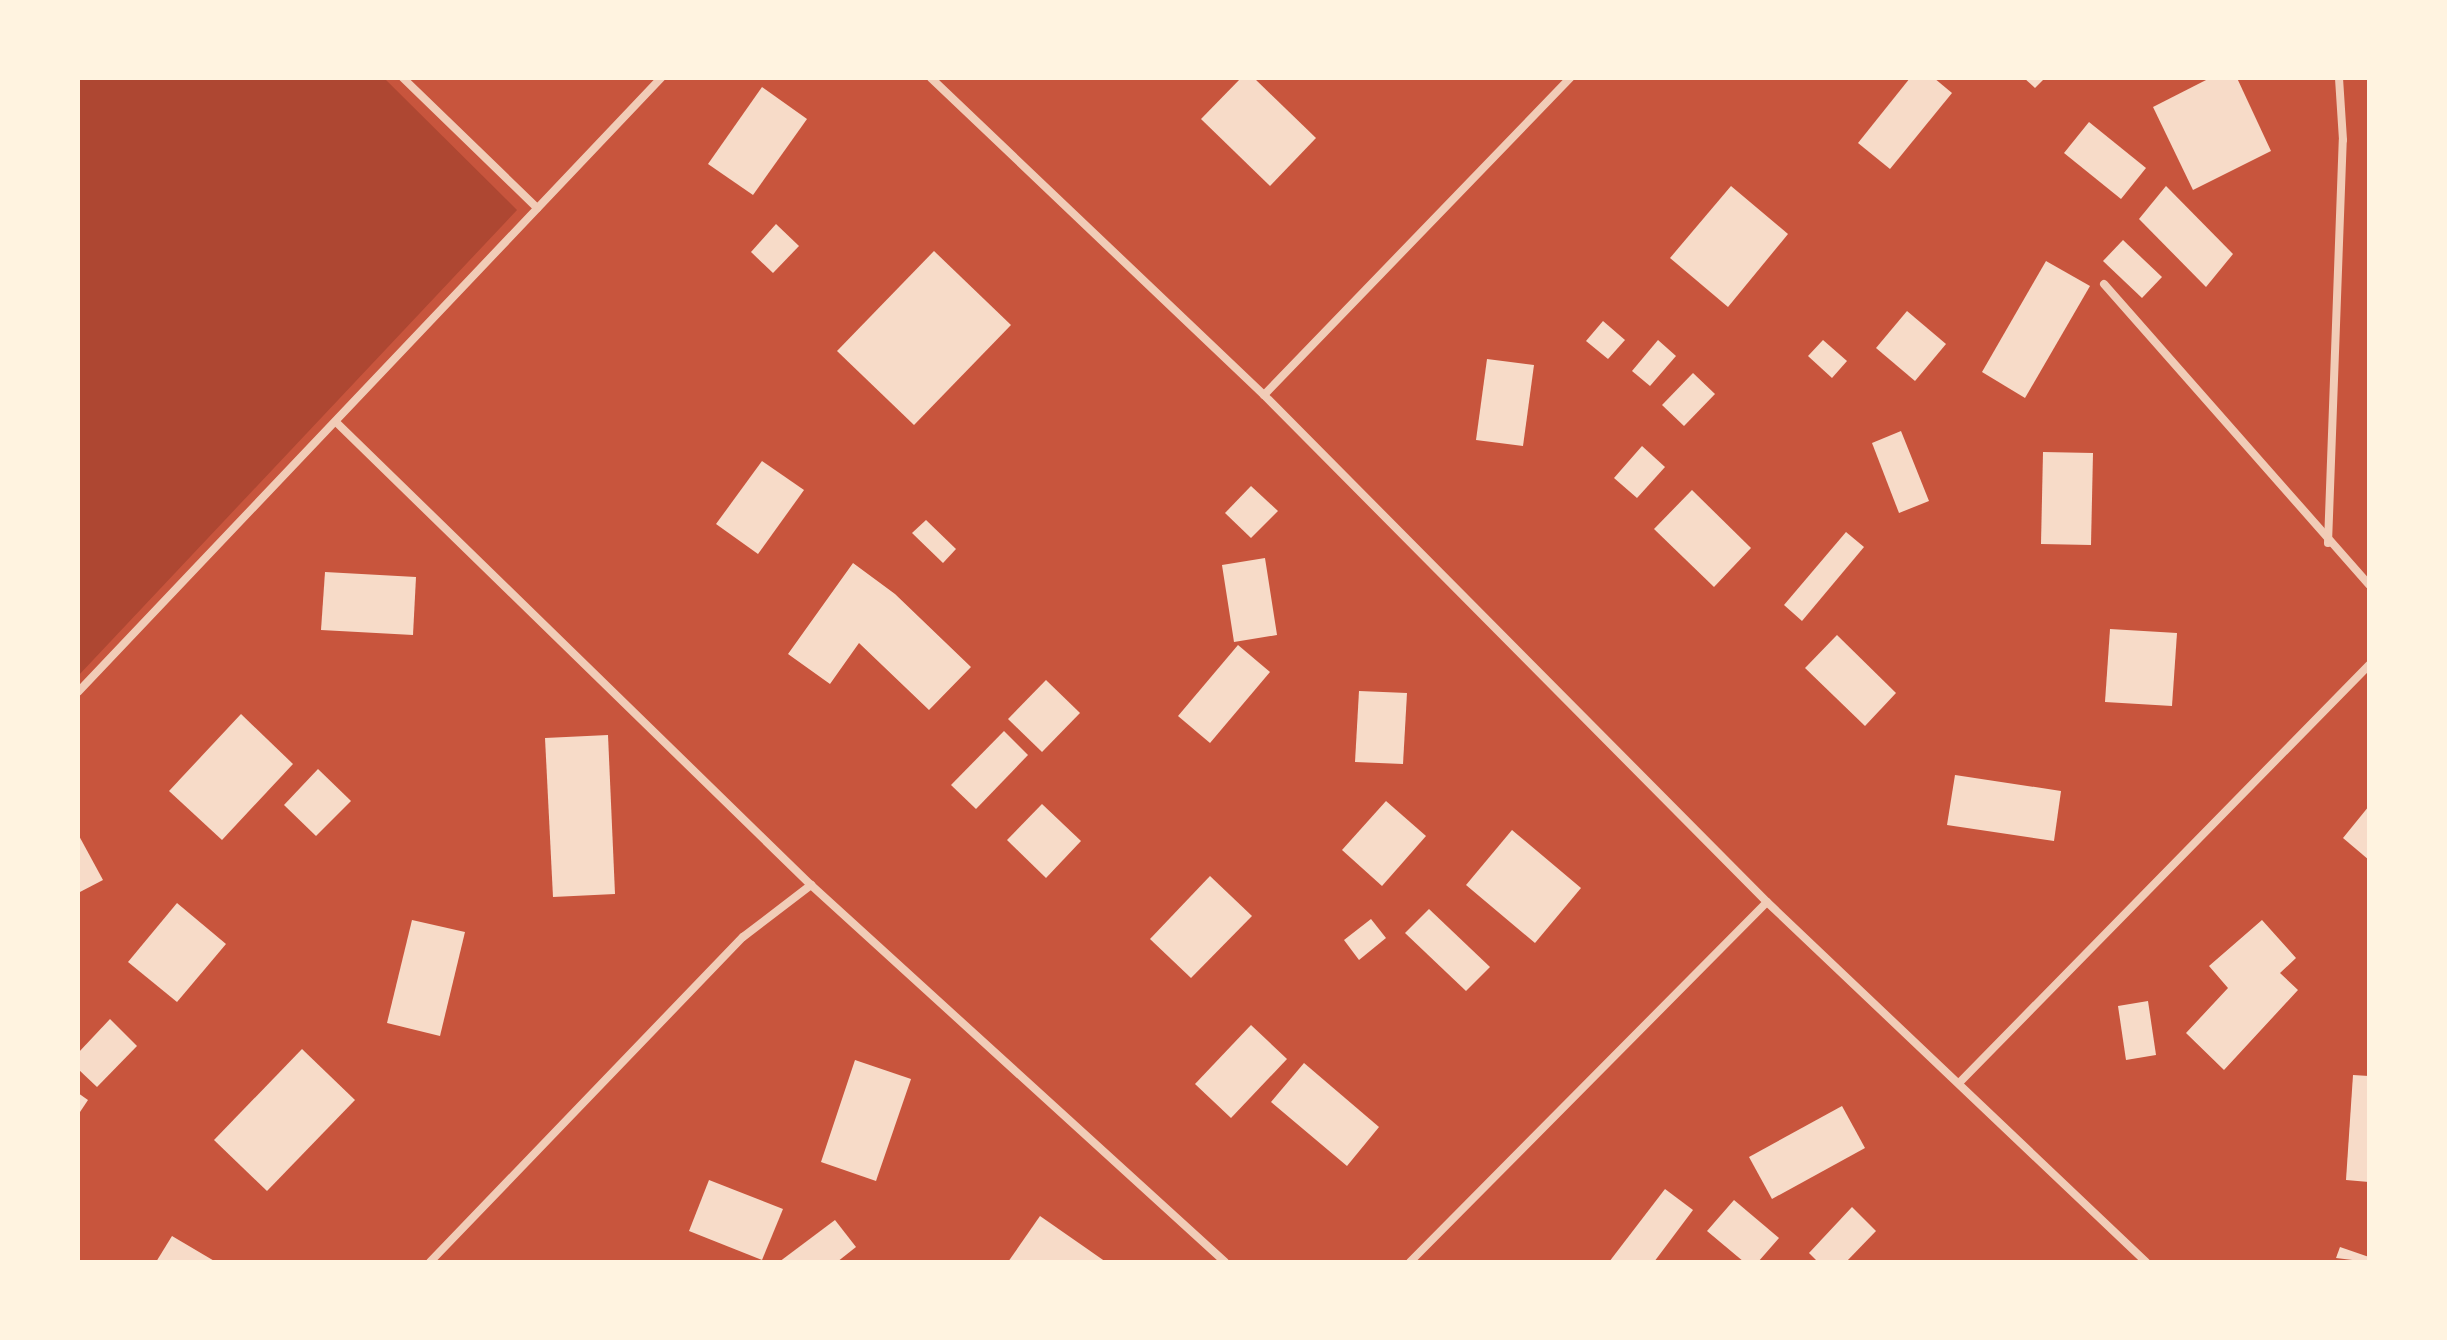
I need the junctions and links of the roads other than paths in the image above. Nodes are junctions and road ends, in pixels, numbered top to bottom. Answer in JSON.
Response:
{"nodes":[{"id":1,"x":403,"y":78,"type":"edge"},
{"id":2,"x":661,"y":78,"type":"edge"},
{"id":3,"x":931,"y":78,"type":"edge"},
{"id":4,"x":1570,"y":78,"type":"edge"},
{"id":5,"x":2339,"y":78,"type":"edge"},
{"id":6,"x":537,"y":208,"type":"junction"},
{"id":7,"x":2104,"y":284,"type":"dead end"},
{"id":8,"x":1264,"y":395,"type":"junction"},
{"id":9,"x":337,"y":423,"type":"junction"},
{"id":10,"x":2328,"y":543,"type":"junction"},
{"id":11,"x":2369,"y":585,"type":"edge"},
{"id":12,"x":2369,"y":665,"type":"edge"},
{"id":13,"x":78,"y":692,"type":"edge"},
{"id":14,"x":811,"y":885,"type":"junction"},
{"id":15,"x":1767,"y":902,"type":"junction"},
{"id":16,"x":1960,"y":1082,"type":"junction"},
{"id":17,"x":430,"y":1262,"type":"edge"},
{"id":18,"x":1225,"y":1262,"type":"edge"},
{"id":19,"x":1410,"y":1262,"type":"edge"},
{"id":20,"x":2146,"y":1262,"type":"edge"}],
"edges":[{"from":1,"to":6,"type":"street"},
{"from":2,"to":6,"type":"street"},
{"from":3,"to":8,"type":"street"},
{"from":4,"to":8,"type":"street"},
{"from":5,"to":10,"type":"street"},
{"from":6,"to":9,"type":"street"},
{"from":7,"to":10,"type":"street"},
{"from":8,"to":15,"type":"street"},
{"from":9,"to":13,"type":"street"},
{"from":9,"to":14,"type":"street"},
{"from":10,"to":11,"type":"street"},
{"from":12,"to":16,"type":"street"},
{"from":14,"to":17,"type":"street"},
{"from":14,"to":18,"type":"street"},
{"from":15,"to":16,"type":"street"},
{"from":15,"to":19,"type":"street"},
{"from":16,"to":20,"type":"street"}]}
